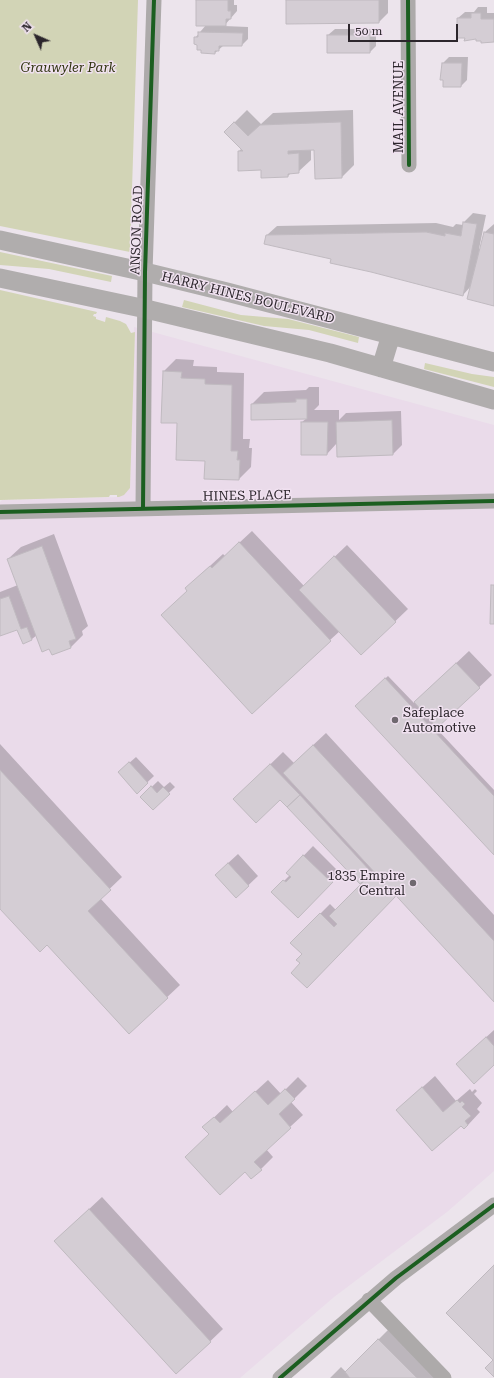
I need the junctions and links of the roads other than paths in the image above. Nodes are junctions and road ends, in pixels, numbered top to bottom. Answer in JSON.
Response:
{"nodes":[{"id":1,"x":154,"y":0,"type":"edge"},
{"id":2,"x":408,"y":0,"type":"edge"},
{"id":3,"x":409,"y":165,"type":"dead end"},
{"id":4,"x":0,"y":240,"type":"edge"},
{"id":5,"x":145,"y":272,"type":"junction"},
{"id":6,"x":0,"y":278,"type":"edge"},
{"id":7,"x":146,"y":309,"type":"junction"},
{"id":8,"x":391,"y":335,"type":"junction"},
{"id":9,"x":494,"y":362,"type":"edge"},
{"id":10,"x":381,"y":368,"type":"junction"},
{"id":11,"x":494,"y":400,"type":"edge"},
{"id":12,"x":494,"y":500,"type":"edge"},
{"id":13,"x":143,"y":508,"type":"junction"},
{"id":14,"x":2,"y":514,"type":"edge"},
{"id":15,"x":494,"y":1205,"type":"edge"},
{"id":16,"x":369,"y":1300,"type":"junction"},
{"id":17,"x":280,"y":1378,"type":"edge"},
{"id":18,"x":444,"y":1378,"type":"edge"}],
"edges":[{"from":1,"to":5,"type":"street","name":"ANSON ROAD"},
{"from":2,"to":3,"type":"street","name":"MAIL AVENUE"},
{"from":4,"to":5,"type":"main road","name":"HARRY HINES BOULEVARD"},
{"from":5,"to":7,"type":"street","name":"ANSON ROAD"},
{"from":5,"to":8,"type":"main road","name":"HARRY HINES BOULEVARD"},
{"from":6,"to":7,"type":"main road"},
{"from":7,"to":10,"type":"main road"},
{"from":7,"to":13,"type":"street","name":"ANSON ROAD"},
{"from":8,"to":9,"type":"main road","name":"HARRY HINES BOULEVARD"},
{"from":8,"to":10,"type":"main road"},
{"from":10,"to":11,"type":"main road"},
{"from":12,"to":13,"type":"street","name":"HINES PLACE"},
{"from":13,"to":14,"type":"street","name":"HINES PLACE"},
{"from":15,"to":16,"type":"street"},
{"from":16,"to":17,"type":"street"},
{"from":16,"to":18,"type":"street"}]}
